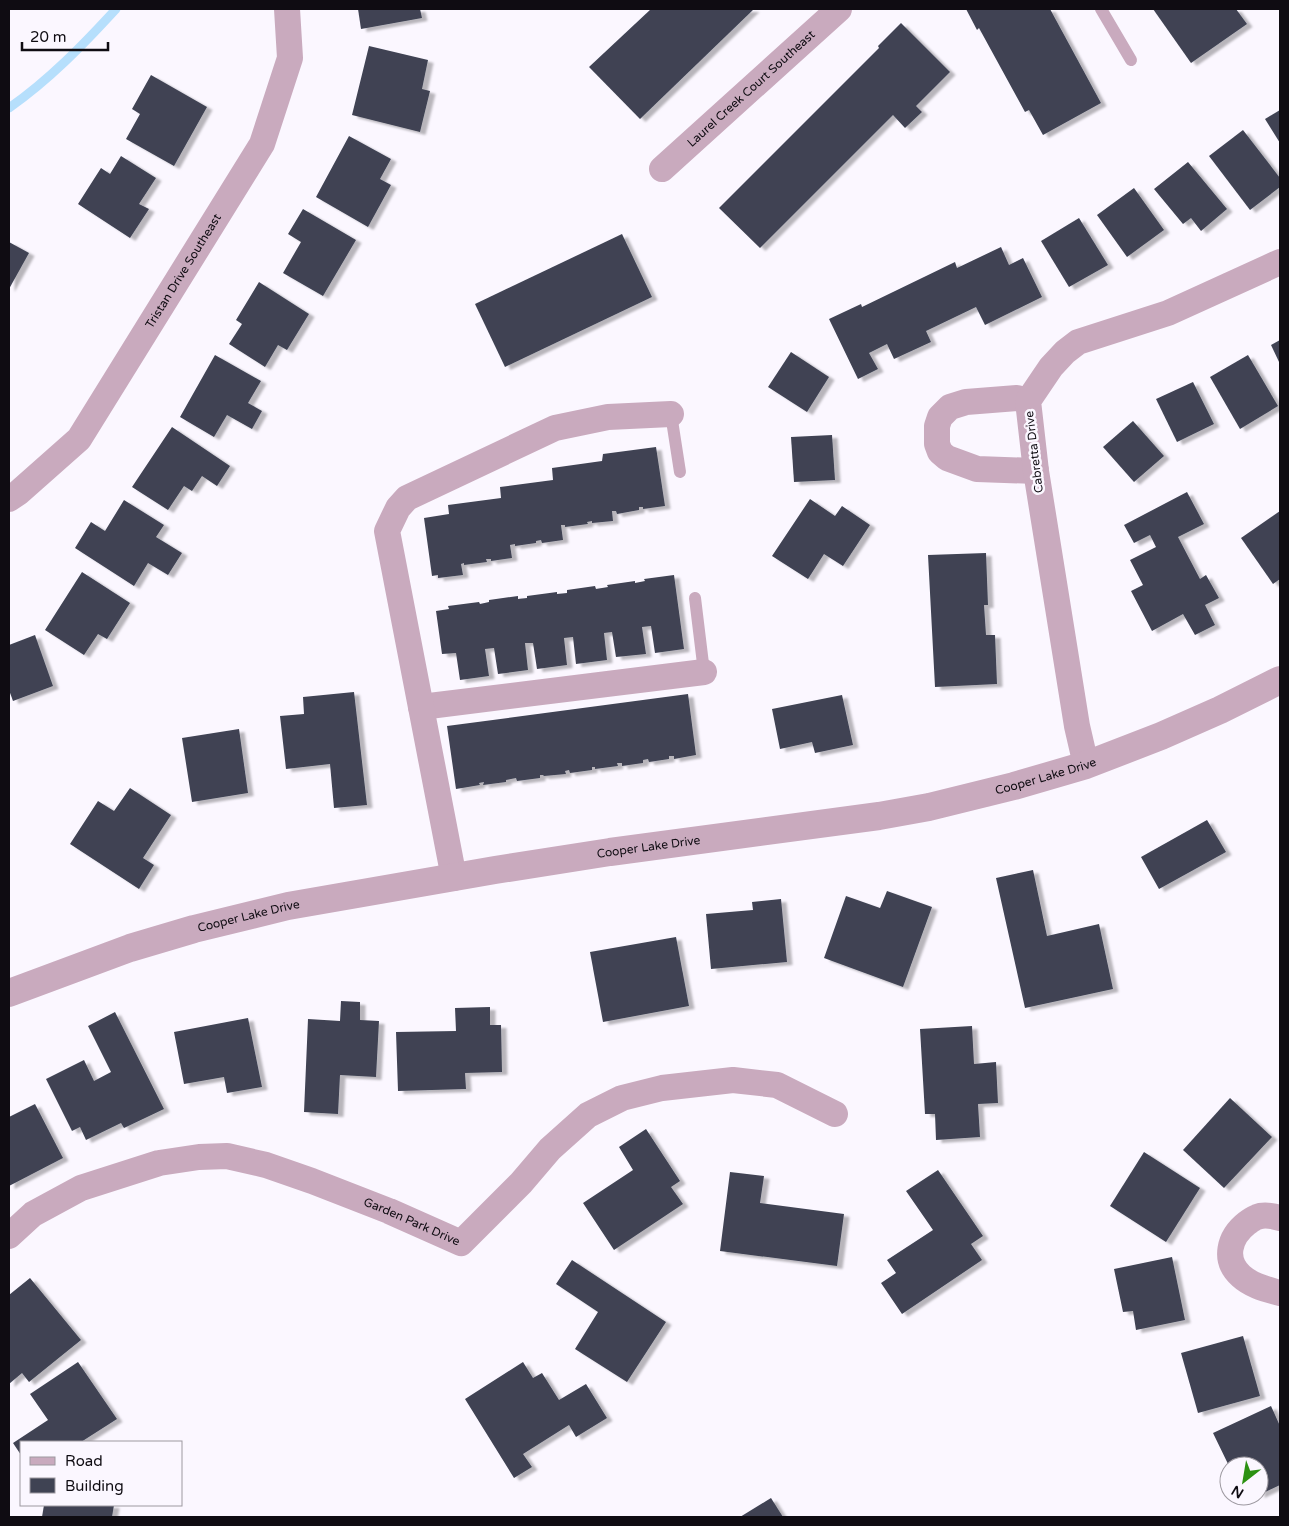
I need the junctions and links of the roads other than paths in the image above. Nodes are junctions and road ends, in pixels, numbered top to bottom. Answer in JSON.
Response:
{"nodes":[{"id":1,"x":287,"y":9,"type":"edge"},
{"id":2,"x":839,"y":9,"type":"edge"},
{"id":3,"x":1102,"y":9,"type":"edge"},
{"id":4,"x":1131,"y":60,"type":"dead end"},
{"id":5,"x":662,"y":168,"type":"dead end"},
{"id":6,"x":1280,"y":262,"type":"edge"},
{"id":7,"x":1028,"y":401,"type":"junction"},
{"id":8,"x":671,"y":414,"type":"joint"},
{"id":9,"x":1036,"y":471,"type":"junction"},
{"id":10,"x":680,"y":472,"type":"dead end"},
{"id":11,"x":9,"y":499,"type":"edge"},
{"id":12,"x":695,"y":598,"type":"dead end"},
{"id":13,"x":704,"y":672,"type":"joint"},
{"id":14,"x":1280,"y":680,"type":"edge"},
{"id":15,"x":421,"y":707,"type":"junction"},
{"id":16,"x":1086,"y":765,"type":"junction"},
{"id":17,"x":454,"y":878,"type":"junction"},
{"id":18,"x":9,"y":993,"type":"edge"},
{"id":19,"x":835,"y":1114,"type":"dead end"},
{"id":20,"x":1280,"y":1218,"type":"edge"},
{"id":21,"x":9,"y":1236,"type":"edge"},
{"id":22,"x":1280,"y":1293,"type":"edge"}],
"edges":[{"from":1,"to":11,"type":"street","name":"Tristan Drive Southeast"},
{"from":2,"to":5,"type":"street","name":"Laurel Creek Court Southeast"},
{"from":3,"to":4,"type":"lane"},
{"from":6,"to":7,"type":"street","name":"Cabretta Drive"},
{"from":7,"to":9,"type":"street","name":"Cabretta Drive"},
{"from":7,"to":9,"type":"street"},
{"from":8,"to":10,"type":"lane"},
{"from":8,"to":15,"type":"street"},
{"from":9,"to":16,"type":"street","name":"Cabretta Drive"},
{"from":12,"to":13,"type":"lane"},
{"from":13,"to":15,"type":"street"},
{"from":14,"to":16,"type":"street","name":"Cooper Lake Drive"},
{"from":15,"to":17,"type":"street"},
{"from":16,"to":17,"type":"street","name":"Cooper Lake Drive"},
{"from":17,"to":18,"type":"street","name":"Cooper Lake Drive"},
{"from":19,"to":21,"type":"street","name":"Garden Park Drive"},
{"from":20,"to":22,"type":"street"}]}
